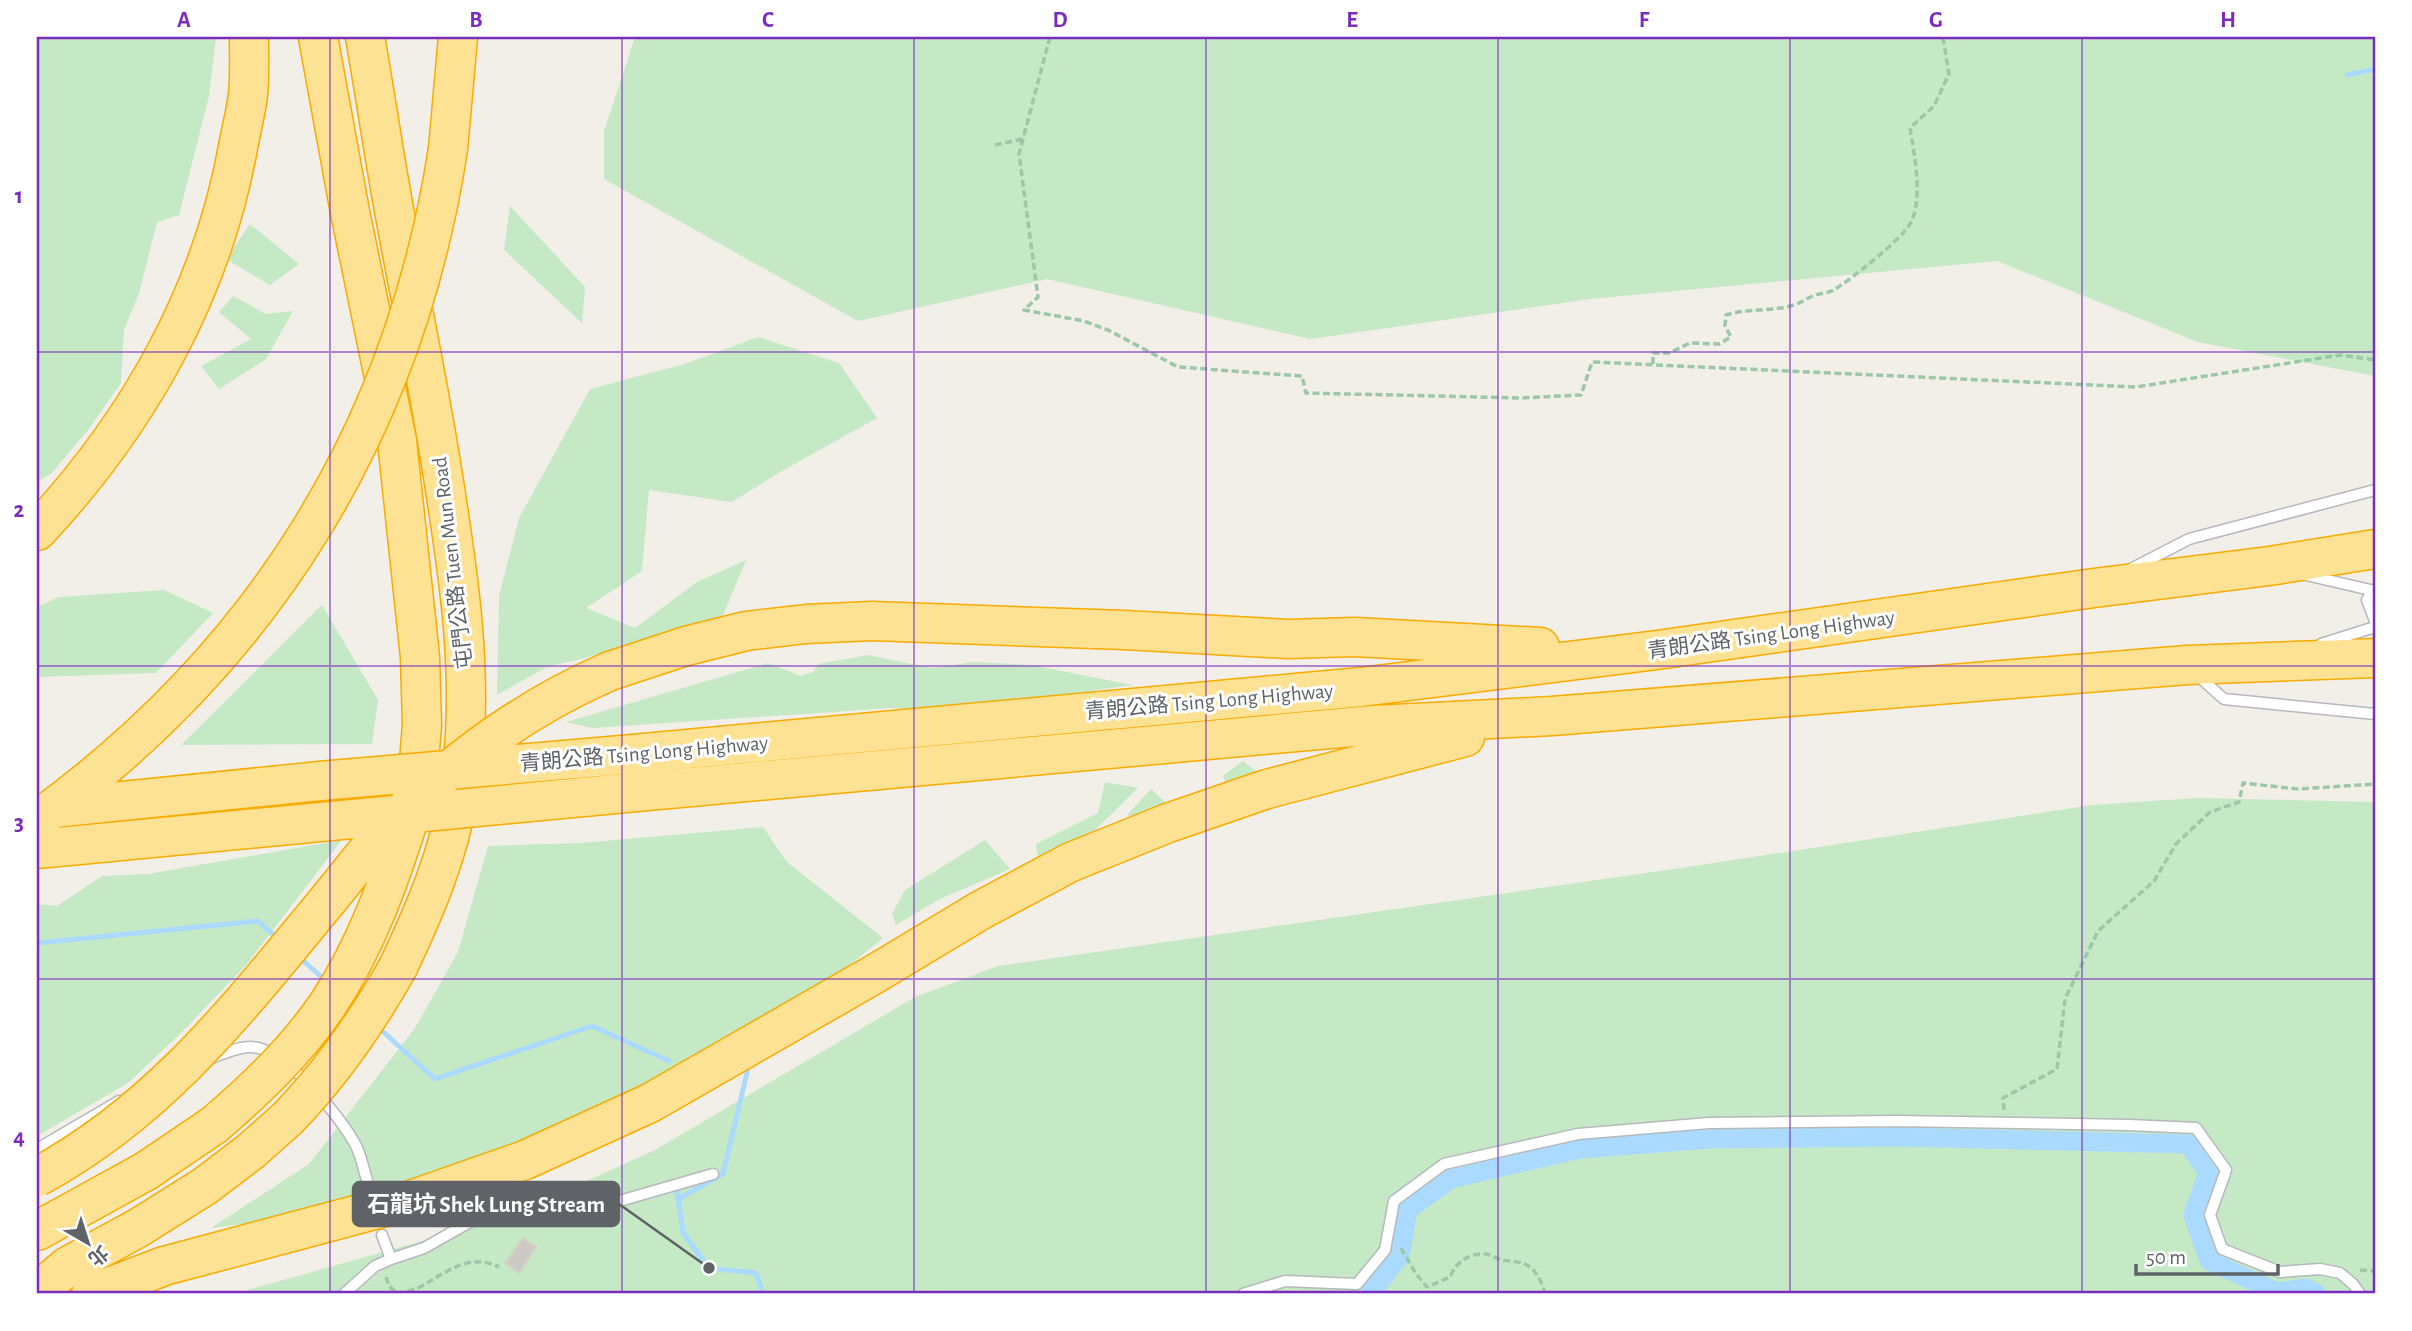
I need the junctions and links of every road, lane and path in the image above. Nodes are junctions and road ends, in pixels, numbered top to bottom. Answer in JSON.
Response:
{"nodes":[{"id":1,"x":249,"y":37,"type":"edge"},
{"id":2,"x":318,"y":37,"type":"edge"},
{"id":3,"x":365,"y":37,"type":"edge"},
{"id":4,"x":457,"y":37,"type":"edge"},
{"id":5,"x":1049,"y":37,"type":"edge"},
{"id":6,"x":1943,"y":37,"type":"edge"},
{"id":7,"x":1022,"y":139,"type":"junction"},
{"id":8,"x":995,"y":145,"type":"dead end"},
{"id":9,"x":2375,"y":360,"type":"edge"},
{"id":10,"x":1653,"y":365,"type":"junction"},
{"id":11,"x":2375,"y":490,"type":"edge"},
{"id":12,"x":37,"y":531,"type":"edge"},
{"id":13,"x":2375,"y":549,"type":"edge"},
{"id":14,"x":2269,"y":566,"type":"junction"},
{"id":15,"x":2094,"y":588,"type":"junction"},
{"id":16,"x":2374,"y":590,"type":"edge"},
{"id":17,"x":2375,"y":621,"type":"edge"},
{"id":18,"x":2375,"y":627,"type":"edge"},
{"id":19,"x":2314,"y":646,"type":"dead end"},
{"id":20,"x":1657,"y":650,"type":"junction"},
{"id":21,"x":2302,"y":650,"type":"dead end"},
{"id":22,"x":2375,"y":658,"type":"edge"},
{"id":23,"x":2266,"y":662,"type":"junction"},
{"id":24,"x":2187,"y":665,"type":"junction"},
{"id":25,"x":2375,"y":714,"type":"edge"},
{"id":26,"x":1552,"y":716,"type":"junction"},
{"id":27,"x":2375,"y":784,"type":"edge"},
{"id":28,"x":37,"y":809,"type":"edge"},
{"id":29,"x":37,"y":820,"type":"edge"},
{"id":30,"x":37,"y":849,"type":"edge"},
{"id":31,"x":143,"y":1088,"type":"dead end"},
{"id":32,"x":130,"y":1093,"type":"dead end"},
{"id":33,"x":2005,"y":1123,"type":"junction"},
{"id":34,"x":37,"y":1149,"type":"edge"},
{"id":35,"x":713,"y":1174,"type":"dead end"},
{"id":36,"x":37,"y":1177,"type":"edge"},
{"id":37,"x":367,"y":1180,"type":"dead end"},
{"id":38,"x":37,"y":1231,"type":"edge"},
{"id":39,"x":382,"y":1235,"type":"dead end"},
{"id":40,"x":1406,"y":1255,"type":"dead end"},
{"id":41,"x":386,"y":1261,"type":"junction"},
{"id":42,"x":499,"y":1267,"type":"dead end"},
{"id":43,"x":37,"y":1292,"type":"edge"},
{"id":44,"x":91,"y":1294,"type":"edge"},
{"id":45,"x":344,"y":1294,"type":"edge"},
{"id":46,"x":1243,"y":1294,"type":"edge"},
{"id":47,"x":1545,"y":1294,"type":"edge"},
{"id":48,"x":2360,"y":1294,"type":"edge"}],
"edges":[{"from":1,"to":12,"type":"highway"},
{"from":2,"to":38,"type":"highway","name":"屯門公路 Tuen Mun Road","bridge":true},
{"from":3,"to":43,"type":"highway","name":"屯門公路 Tuen Mun Road","bridge":true},
{"from":4,"to":29,"type":"highway","bridge":true},
{"from":5,"to":7,"type":"path"},
{"from":6,"to":10,"type":"path"},
{"from":7,"to":8,"type":"path"},
{"from":7,"to":10,"type":"path"},
{"from":9,"to":10,"type":"path"},
{"from":11,"to":15,"type":"lane"},
{"from":13,"to":14,"type":"highway","name":"青朗公路 Tsing Long Highway"},
{"from":14,"to":15,"type":"highway","name":"青朗公路 Tsing Long Highway"},
{"from":14,"to":16,"type":"lane"},
{"from":15,"to":20,"type":"highway","name":"青朗公路 Tsing Long Highway"},
{"from":16,"to":17,"type":"lane"},
{"from":18,"to":19,"type":"lane"},
{"from":20,"to":28,"type":"highway","name":"青朗公路 Tsing Long Highway","bridge":true},
{"from":20,"to":36,"type":"highway","bridge":true},
{"from":21,"to":23,"type":"lane"},
{"from":22,"to":23,"type":"highway","name":"青朗公路 Tsing Long Highway"},
{"from":23,"to":24,"type":"highway","name":"青朗公路 Tsing Long Highway"},
{"from":24,"to":25,"type":"lane"},
{"from":24,"to":26,"type":"highway","name":"青朗公路 Tsing Long Highway"},
{"from":26,"to":30,"type":"highway","name":"青朗公路 Tsing Long Highway","bridge":true},
{"from":26,"to":44,"type":"highway"},
{"from":27,"to":33,"type":"path"},
{"from":31,"to":37,"type":"lane"},
{"from":32,"to":34,"type":"lane"},
{"from":33,"to":46,"type":"lane"},
{"from":33,"to":48,"type":"lane"},
{"from":35,"to":41,"type":"lane"},
{"from":39,"to":41,"type":"lane"},
{"from":40,"to":47,"type":"path"},
{"from":41,"to":42,"type":"path"},
{"from":41,"to":45,"type":"lane"}]}
